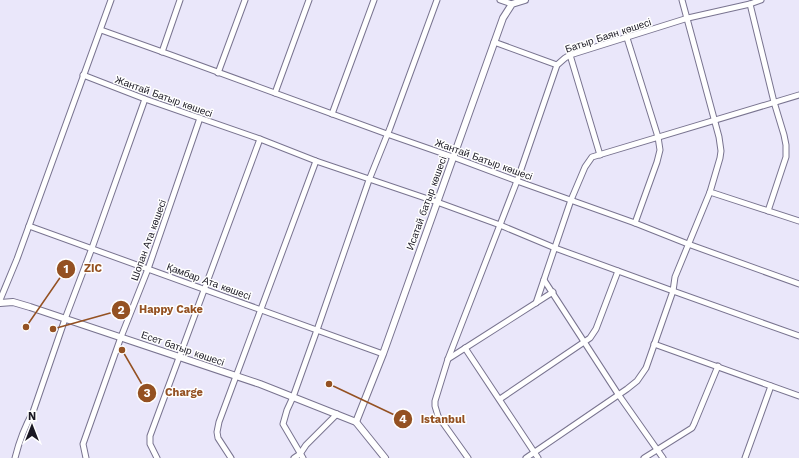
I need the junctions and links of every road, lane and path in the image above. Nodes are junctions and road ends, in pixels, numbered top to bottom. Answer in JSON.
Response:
{"nodes":[{"id":1,"x":111,"y":0,"type":"edge"},
{"id":2,"x":180,"y":0,"type":"edge"},
{"id":3,"x":244,"y":0,"type":"edge"},
{"id":4,"x":309,"y":0,"type":"edge"},
{"id":5,"x":374,"y":0,"type":"edge"},
{"id":6,"x":437,"y":0,"type":"edge"},
{"id":7,"x":500,"y":0,"type":"edge"},
{"id":8,"x":525,"y":0,"type":"edge"},
{"id":9,"x":682,"y":0,"type":"edge"},
{"id":10,"x":762,"y":0,"type":"edge"},
{"id":11,"x":512,"y":4,"type":"junction"},
{"id":12,"x":750,"y":4,"type":"junction"},
{"id":13,"x":688,"y":18,"type":"junction"},
{"id":14,"x":101,"y":30,"type":"junction"},
{"id":15,"x":627,"y":38,"type":"junction"},
{"id":16,"x":494,"y":42,"type":"junction"},
{"id":17,"x":162,"y":52,"type":"junction"},
{"id":18,"x":570,"y":56,"type":"junction"},
{"id":19,"x":557,"y":65,"type":"junction"},
{"id":20,"x":218,"y":72,"type":"junction"},
{"id":21,"x":83,"y":75,"type":"junction"},
{"id":22,"x":275,"y":93,"type":"junction"},
{"id":23,"x":799,"y":95,"type":"edge"},
{"id":24,"x":145,"y":99,"type":"junction"},
{"id":25,"x":774,"y":102,"type":"junction"},
{"id":26,"x":332,"y":114,"type":"junction"},
{"id":27,"x":200,"y":118,"type":"junction"},
{"id":28,"x":715,"y":121,"type":"junction"},
{"id":29,"x":387,"y":134,"type":"junction"},
{"id":30,"x":658,"y":137,"type":"junction"},
{"id":31,"x":260,"y":139,"type":"junction"},
{"id":32,"x":600,"y":155,"type":"junction"},
{"id":33,"x":453,"y":157,"type":"junction"},
{"id":34,"x":316,"y":161,"type":"junction"},
{"id":35,"x":369,"y":180,"type":"junction"},
{"id":36,"x":517,"y":181,"type":"junction"},
{"id":37,"x":710,"y":192,"type":"junction"},
{"id":38,"x":571,"y":200,"type":"junction"},
{"id":39,"x":437,"y":202,"type":"junction"},
{"id":40,"x":768,"y":211,"type":"junction"},
{"id":41,"x":799,"y":221,"type":"edge"},
{"id":42,"x":635,"y":223,"type":"junction"},
{"id":43,"x":500,"y":225,"type":"junction"},
{"id":44,"x":29,"y":226,"type":"junction"},
{"id":45,"x":688,"y":244,"type":"junction"},
{"id":46,"x":92,"y":248,"type":"junction"},
{"id":47,"x":555,"y":248,"type":"junction"},
{"id":48,"x":148,"y":269,"type":"junction"},
{"id":49,"x":618,"y":271,"type":"junction"},
{"id":50,"x":544,"y":280,"type":"junction"},
{"id":51,"x":799,"y":284,"type":"edge"},
{"id":52,"x":204,"y":289,"type":"junction"},
{"id":53,"x":553,"y":292,"type":"junction"},
{"id":54,"x":673,"y":292,"type":"junction"},
{"id":55,"x":0,"y":301,"type":"edge"},
{"id":56,"x":536,"y":303,"type":"junction"},
{"id":57,"x":262,"y":310,"type":"junction"},
{"id":58,"x":65,"y":319,"type":"junction"},
{"id":59,"x":317,"y":330,"type":"junction"},
{"id":60,"x":799,"y":336,"type":"edge"},
{"id":61,"x":121,"y":337,"type":"junction"},
{"id":62,"x":585,"y":342,"type":"junction"},
{"id":63,"x":654,"y":344,"type":"junction"},
{"id":64,"x":465,"y":348,"type":"junction"},
{"id":65,"x":383,"y":354,"type":"junction"},
{"id":66,"x":179,"y":357,"type":"junction"},
{"id":67,"x":448,"y":359,"type":"junction"},
{"id":68,"x":718,"y":366,"type":"junction"},
{"id":69,"x":237,"y":377,"type":"junction"},
{"id":70,"x":771,"y":386,"type":"junction"},
{"id":71,"x":618,"y":394,"type":"junction"},
{"id":72,"x":799,"y":396,"type":"edge"},
{"id":73,"x":293,"y":397,"type":"junction"},
{"id":74,"x":500,"y":399,"type":"junction"},
{"id":75,"x":337,"y":414,"type":"junction"},
{"id":76,"x":356,"y":422,"type":"junction"},
{"id":77,"x":657,"y":449,"type":"junction"},
{"id":78,"x":534,"y":452,"type":"junction"},
{"id":79,"x":301,"y":456,"type":"edge"},
{"id":80,"x":15,"y":458,"type":"edge"},
{"id":81,"x":86,"y":458,"type":"edge"},
{"id":82,"x":157,"y":458,"type":"edge"},
{"id":83,"x":231,"y":458,"type":"edge"},
{"id":84,"x":294,"y":458,"type":"edge"},
{"id":85,"x":385,"y":458,"type":"edge"},
{"id":86,"x":468,"y":458,"type":"edge"},
{"id":87,"x":526,"y":458,"type":"edge"},
{"id":88,"x":538,"y":458,"type":"edge"},
{"id":89,"x":644,"y":458,"type":"edge"},
{"id":90,"x":663,"y":458,"type":"edge"},
{"id":91,"x":745,"y":458,"type":"edge"}],
"edges":[{"from":1,"to":14,"type":"street"},
{"from":2,"to":17,"type":"street"},
{"from":3,"to":20,"type":"street"},
{"from":4,"to":22,"type":"street"},
{"from":5,"to":26,"type":"street"},
{"from":6,"to":29,"type":"street"},
{"from":7,"to":11,"type":"street"},
{"from":8,"to":11,"type":"street"},
{"from":9,"to":13,"type":"street"},
{"from":10,"to":12,"type":"street","name":"Батыр Баян көшесі"},
{"from":11,"to":16,"type":"street","name":"Исатай батыр көшесі"},
{"from":12,"to":13,"type":"street","name":"Батыр Баян көшесі"},
{"from":12,"to":25,"type":"street"},
{"from":13,"to":15,"type":"street","name":"Батыр Баян көшесі"},
{"from":13,"to":28,"type":"street"},
{"from":14,"to":17,"type":"street","name":"Жантай Батыр көшесі"},
{"from":14,"to":21,"type":"street"},
{"from":15,"to":18,"type":"street","name":"Батыр Баян көшесі"},
{"from":15,"to":30,"type":"street"},
{"from":16,"to":19,"type":"street"},
{"from":16,"to":33,"type":"street","name":"Исатай батыр көшесі"},
{"from":17,"to":20,"type":"street","name":"Жантай Батыр көшесі"},
{"from":18,"to":19,"type":"street","name":"Батыр Баян көшесі"},
{"from":18,"to":32,"type":"street"},
{"from":19,"to":36,"type":"street","name":"Батыр Баян көшесі"},
{"from":20,"to":22,"type":"street","name":"Жантай Батыр көшесі"},
{"from":21,"to":24,"type":"street","name":"Жантай Батыр көшесі"},
{"from":21,"to":44,"type":"street"},
{"from":22,"to":26,"type":"street","name":"Жантай Батыр көшесі"},
{"from":23,"to":25,"type":"street"},
{"from":24,"to":27,"type":"street","name":"Жантай Батыр көшесі"},
{"from":24,"to":46,"type":"street"},
{"from":25,"to":28,"type":"street"},
{"from":25,"to":40,"type":"street"},
{"from":26,"to":29,"type":"street","name":"Жантай Батыр көшесі"},
{"from":27,"to":31,"type":"street","name":"Жантай Батыр көшесі"},
{"from":27,"to":48,"type":"street","name":"Шопан Ата көшесі"},
{"from":28,"to":30,"type":"street"},
{"from":28,"to":37,"type":"street"},
{"from":29,"to":33,"type":"street","name":"Жантай Батыр көшесі"},
{"from":29,"to":35,"type":"street"},
{"from":30,"to":32,"type":"street"},
{"from":30,"to":42,"type":"street"},
{"from":31,"to":34,"type":"street","name":"Жантай Батыр көшесі"},
{"from":31,"to":52,"type":"street"},
{"from":32,"to":38,"type":"street"},
{"from":33,"to":36,"type":"street","name":"Жантай Батыр көшесі"},
{"from":33,"to":39,"type":"street","name":"Исатай батыр көшесі"},
{"from":34,"to":35,"type":"street","name":"Жантай Батыр көшесі"},
{"from":34,"to":57,"type":"street"},
{"from":35,"to":39,"type":"street","name":"Жантай Батыр көшесі"},
{"from":35,"to":59,"type":"street"},
{"from":36,"to":38,"type":"street","name":"Жантай Батыр көшесі"},
{"from":36,"to":43,"type":"street","name":"Батыр Баян көшесі"},
{"from":37,"to":40,"type":"street"},
{"from":37,"to":45,"type":"street"},
{"from":38,"to":42,"type":"street","name":"Жантай Батыр көшесі"},
{"from":38,"to":47,"type":"street"},
{"from":39,"to":43,"type":"street","name":"Жантай Батыр көшесі"},
{"from":39,"to":65,"type":"street","name":"Исатай батыр көшесі"},
{"from":40,"to":41,"type":"street"},
{"from":42,"to":45,"type":"street","name":"Жантай Батыр көшесі"},
{"from":43,"to":47,"type":"street","name":"Жантай Батыр көшесі"},
{"from":43,"to":67,"type":"street","name":"Батыр Баян көшесі"},
{"from":44,"to":46,"type":"street","name":"Қамбар Ата көшесі"},
{"from":44,"to":55,"type":"street"},
{"from":45,"to":51,"type":"street","name":"Жантай Батыр көшесі"},
{"from":45,"to":54,"type":"street"},
{"from":46,"to":48,"type":"street","name":"Қамбар Ата көшесі"},
{"from":46,"to":58,"type":"street"},
{"from":47,"to":49,"type":"street","name":"Жантай Батыр көшесі"},
{"from":47,"to":50,"type":"street"},
{"from":48,"to":52,"type":"street","name":"Қамбар Ата көшесі"},
{"from":48,"to":61,"type":"street","name":"Шопан Ата көшесі"},
{"from":49,"to":54,"type":"street","name":"Жантай Батыр көшесі"},
{"from":49,"to":62,"type":"street"},
{"from":50,"to":53,"type":"street"},
{"from":50,"to":56,"type":"street"},
{"from":52,"to":57,"type":"street","name":"Қамбар Ата көшесі"},
{"from":52,"to":66,"type":"street"},
{"from":53,"to":56,"type":"street"},
{"from":53,"to":62,"type":"street"},
{"from":54,"to":60,"type":"street","name":"Жантай Батыр көшесі"},
{"from":54,"to":63,"type":"street"},
{"from":55,"to":58,"type":"street","name":"Есет батыр көшесі"},
{"from":56,"to":64,"type":"street"},
{"from":57,"to":59,"type":"street","name":"Қамбар Ата көшесі"},
{"from":57,"to":69,"type":"street"},
{"from":58,"to":61,"type":"street","name":"Есет батыр көшесі"},
{"from":58,"to":80,"type":"street"},
{"from":59,"to":65,"type":"street","name":"Қамбар Ата көшесі"},
{"from":59,"to":73,"type":"street"},
{"from":61,"to":66,"type":"street","name":"Есет батыр көшесі"},
{"from":61,"to":81,"type":"street","name":"Шопан Ата көшесі"},
{"from":62,"to":71,"type":"street"},
{"from":62,"to":74,"type":"street"},
{"from":63,"to":68,"type":"street"},
{"from":63,"to":71,"type":"street"},
{"from":64,"to":67,"type":"street"},
{"from":64,"to":74,"type":"street"},
{"from":65,"to":76,"type":"street","name":"Исатай батыр көшесі"},
{"from":66,"to":69,"type":"street","name":"Есет батыр көшесі"},
{"from":66,"to":82,"type":"street"},
{"from":67,"to":86,"type":"street","name":"Батыр Баян көшесі"},
{"from":68,"to":70,"type":"street"},
{"from":68,"to":77,"type":"street"},
{"from":69,"to":73,"type":"street","name":"Есет батыр көшесі"},
{"from":69,"to":83,"type":"street"},
{"from":70,"to":72,"type":"street"},
{"from":70,"to":91,"type":"street"},
{"from":71,"to":77,"type":"street"},
{"from":71,"to":78,"type":"street"},
{"from":73,"to":75,"type":"street","name":"Есет батыр көшесі"},
{"from":73,"to":79,"type":"street"},
{"from":74,"to":78,"type":"street"},
{"from":75,"to":76,"type":"street","name":"Есет батыр көшесі"},
{"from":75,"to":79,"type":"street"},
{"from":76,"to":85,"type":"street"},
{"from":77,"to":89,"type":"street"},
{"from":77,"to":90,"type":"street"},
{"from":78,"to":87,"type":"street"},
{"from":78,"to":88,"type":"street"},
{"from":79,"to":84,"type":"street"}]}
